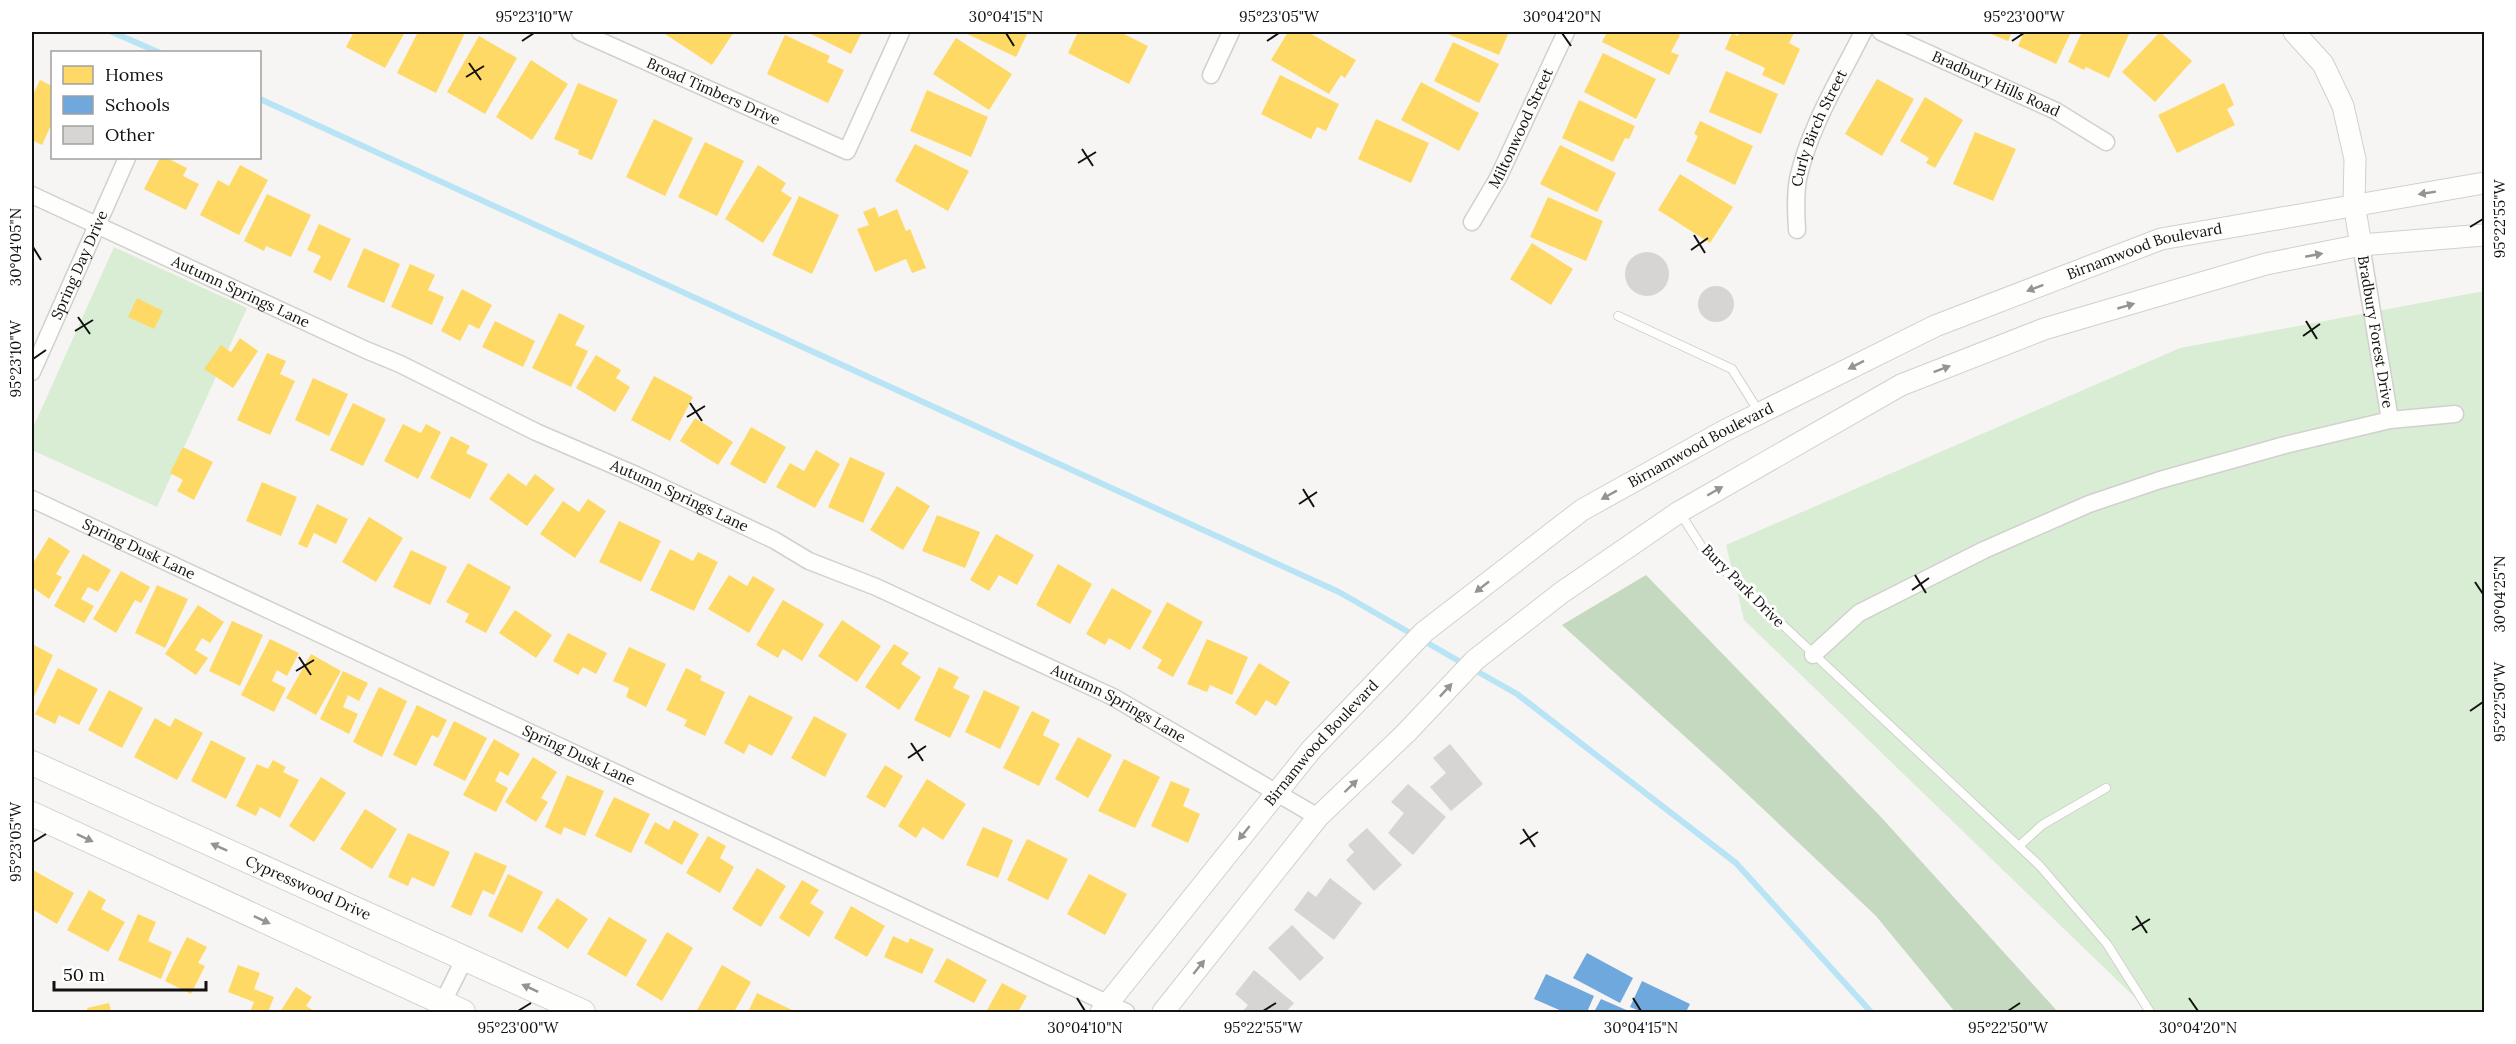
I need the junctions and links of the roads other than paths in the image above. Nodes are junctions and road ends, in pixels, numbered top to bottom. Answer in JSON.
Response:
{"nodes":[{"id":1,"x":580,"y":32,"type":"edge"},
{"id":2,"x":901,"y":32,"type":"edge"},
{"id":3,"x":1231,"y":32,"type":"edge"},
{"id":4,"x":1566,"y":32,"type":"edge"},
{"id":5,"x":1863,"y":32,"type":"edge"},
{"id":6,"x":1881,"y":32,"type":"edge"},
{"id":7,"x":2294,"y":32,"type":"edge"},
{"id":8,"x":613,"y":38,"type":"edge"},
{"id":9,"x":1211,"y":75,"type":"dead end"},
{"id":10,"x":2106,"y":142,"type":"dead end"},
{"id":11,"x":127,"y":159,"type":"edge"},
{"id":12,"x":2484,"y":183,"type":"edge"},
{"id":13,"x":32,"y":195,"type":"edge"},
{"id":14,"x":2354,"y":204,"type":"junction"},
{"id":15,"x":1472,"y":222,"type":"dead end"},
{"id":16,"x":96,"y":223,"type":"junction"},
{"id":17,"x":1797,"y":230,"type":"dead end"},
{"id":18,"x":2484,"y":235,"type":"edge"},
{"id":19,"x":2361,"y":245,"type":"junction"},
{"id":20,"x":1618,"y":316,"type":"dead end"},
{"id":21,"x":32,"y":372,"type":"edge"},
{"id":22,"x":1760,"y":413,"type":"junction"},
{"id":23,"x":2455,"y":414,"type":"dead end"},
{"id":24,"x":2390,"y":420,"type":"junction"},
{"id":25,"x":32,"y":499,"type":"edge"},
{"id":26,"x":1679,"y":512,"type":"junction"},
{"id":27,"x":1813,"y":655,"type":"junction"},
{"id":28,"x":32,"y":763,"type":"edge"},
{"id":29,"x":2106,"y":789,"type":"dead end"},
{"id":30,"x":1276,"y":793,"type":"junction"},
{"id":31,"x":32,"y":814,"type":"edge"},
{"id":32,"x":1318,"y":817,"type":"junction"},
{"id":33,"x":2019,"y":846,"type":"junction"},
{"id":34,"x":465,"y":958,"type":"junction"},
{"id":35,"x":1104,"y":1008,"type":"edge"},
{"id":36,"x":448,"y":1009,"type":"edge"},
{"id":37,"x":583,"y":1012,"type":"edge"},
{"id":38,"x":1126,"y":1012,"type":"edge"},
{"id":39,"x":1163,"y":1012,"type":"edge"},
{"id":40,"x":2150,"y":1012,"type":"edge"}],
"edges":[{"from":1,"to":8,"type":"street","name":"Broad Timbers Drive"},
{"from":2,"to":8,"type":"street","name":"Broad Timbers Drive"},
{"from":3,"to":9,"type":"street"},
{"from":4,"to":15,"type":"street","name":"Miltonwood Street"},
{"from":5,"to":17,"type":"street","name":"Curly Birch Street"},
{"from":6,"to":10,"type":"street","name":"Bradbury Hills Road"},
{"from":7,"to":14,"type":"street"},
{"from":11,"to":16,"type":"street","name":"Spring Day Drive"},
{"from":12,"to":14,"type":"street","name":"Birnamwood Boulevard","one_way":true},
{"from":13,"to":16,"type":"street","name":"Autumn Springs Lane"},
{"from":14,"to":19,"type":"street"},
{"from":14,"to":22,"type":"street","name":"Birnamwood Boulevard","one_way":true},
{"from":16,"to":21,"type":"street","name":"Spring Day Drive"},
{"from":16,"to":30,"type":"street","name":"Autumn Springs Lane"},
{"from":18,"to":19,"type":"street"},
{"from":19,"to":24,"type":"street","name":"Bradbury Forest Drive"},
{"from":26,"to":19,"type":"street","one_way":true},
{"from":20,"to":22,"type":"lane"},
{"from":22,"to":30,"type":"street","name":"Birnamwood Boulevard","one_way":true},
{"from":23,"to":24,"type":"street"},
{"from":24,"to":27,"type":"street"},
{"from":25,"to":35,"type":"street","name":"Spring Dusk Lane"},
{"from":26,"to":27,"type":"lane","name":"Bury Park Drive"},
{"from":32,"to":26,"type":"street","one_way":true},
{"from":27,"to":33,"type":"lane","name":"Bury Park Drive"},
{"from":34,"to":28,"type":"main road","name":"Cypresswood Drive","one_way":true},
{"from":29,"to":33,"type":"lane"},
{"from":30,"to":32,"type":"street","name":"Autumn Springs Lane"},
{"from":30,"to":35,"type":"street","name":"Birnamwood Boulevard","one_way":true},
{"from":31,"to":36,"type":"main road","one_way":true},
{"from":39,"to":32,"type":"street","one_way":true},
{"from":33,"to":40,"type":"lane","name":"Bury Park Drive"},
{"from":34,"to":36,"type":"street"},
{"from":37,"to":34,"type":"main road","name":"Cypresswood Drive","one_way":true},
{"from":35,"to":38,"type":"street","name":"Spring Dusk Lane"}]}
